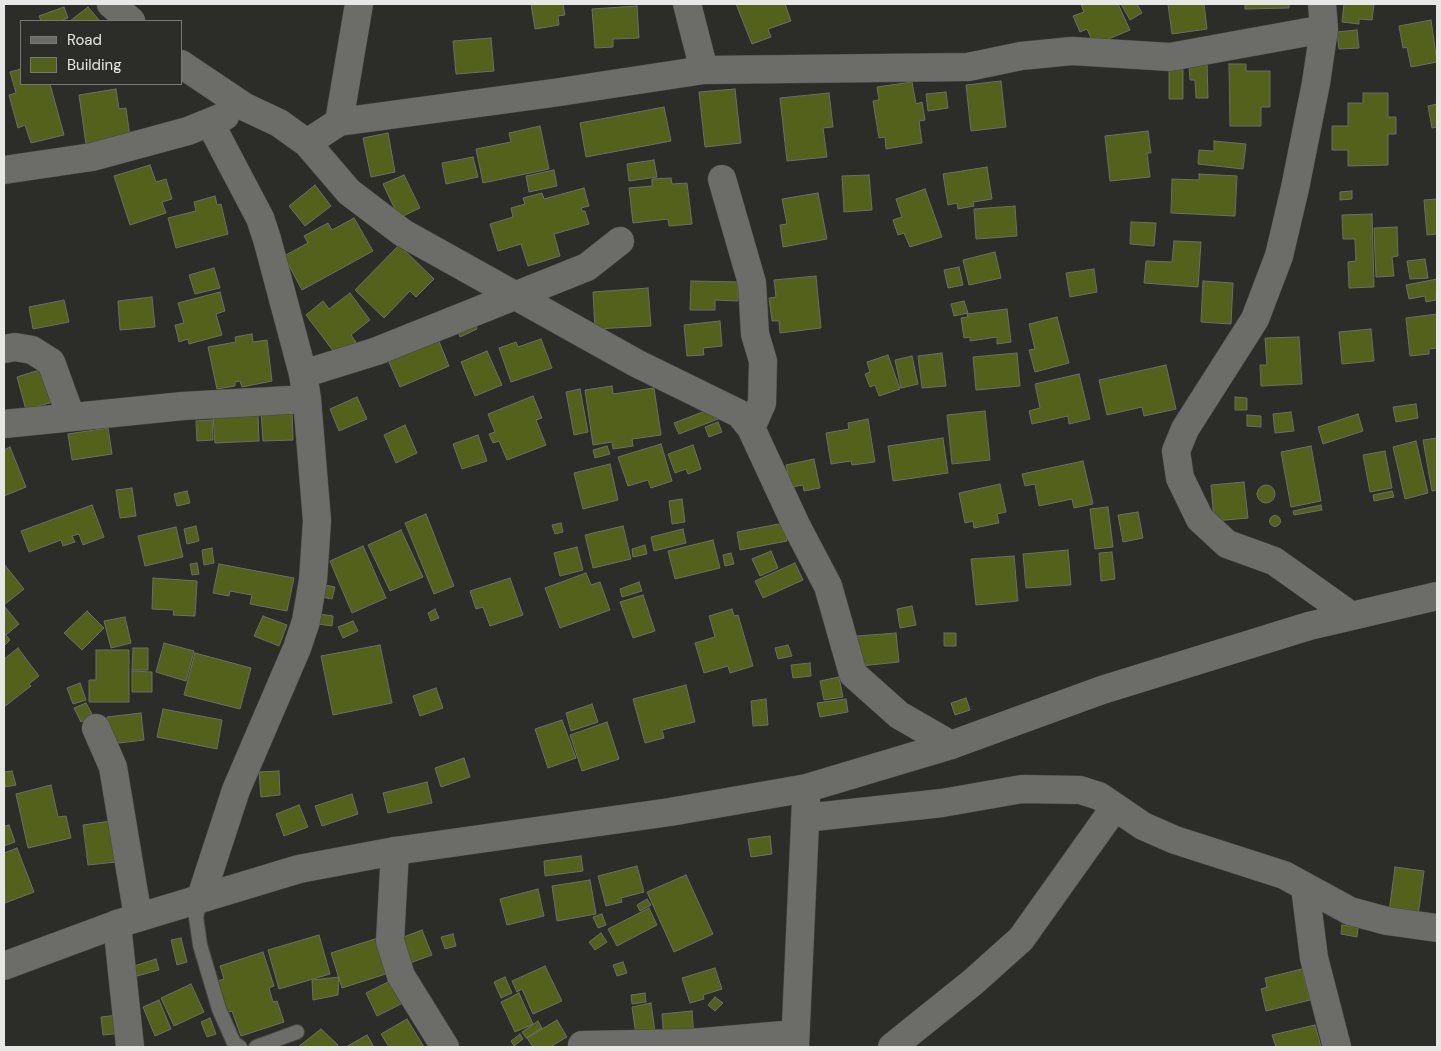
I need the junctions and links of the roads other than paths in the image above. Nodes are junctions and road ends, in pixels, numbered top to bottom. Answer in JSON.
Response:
{"nodes":[{"id":1,"x":111,"y":4,"type":"edge"},
{"id":2,"x":359,"y":4,"type":"edge"},
{"id":3,"x":687,"y":4,"type":"edge"},
{"id":4,"x":1323,"y":16,"type":"edge"},
{"id":5,"x":130,"y":20,"type":"edge"},
{"id":6,"x":182,"y":65,"type":"edge"},
{"id":7,"x":704,"y":70,"type":"junction"},
{"id":8,"x":245,"y":106,"type":"junction"},
{"id":9,"x":339,"y":122,"type":"junction"},
{"id":10,"x":210,"y":123,"type":"junction"},
{"id":11,"x":307,"y":143,"type":"junction"},
{"id":12,"x":4,"y":170,"type":"edge"},
{"id":13,"x":722,"y":179,"type":"dead end"},
{"id":14,"x":620,"y":241,"type":"dead end"},
{"id":15,"x":514,"y":295,"type":"junction"},
{"id":16,"x":4,"y":349,"type":"edge"},
{"id":17,"x":305,"y":386,"type":"junction"},
{"id":18,"x":72,"y":417,"type":"junction"},
{"id":19,"x":4,"y":424,"type":"edge"},
{"id":20,"x":751,"y":428,"type":"junction"},
{"id":21,"x":1437,"y":596,"type":"edge"},
{"id":22,"x":1350,"y":615,"type":"junction"},
{"id":23,"x":96,"y":728,"type":"dead end"},
{"id":24,"x":951,"y":745,"type":"junction"},
{"id":25,"x":807,"y":788,"type":"junction"},
{"id":26,"x":1115,"y":807,"type":"junction"},
{"id":27,"x":805,"y":818,"type":"junction"},
{"id":28,"x":396,"y":851,"type":"junction"},
{"id":29,"x":1304,"y":887,"type":"junction"},
{"id":30,"x":201,"y":897,"type":"junction"},
{"id":31,"x":128,"y":920,"type":"junction"},
{"id":32,"x":1437,"y":928,"type":"edge"},
{"id":33,"x":4,"y":966,"type":"edge"},
{"id":34,"x":298,"y":1032,"type":"dead end"},
{"id":35,"x":795,"y":1041,"type":"edge"},
{"id":36,"x":582,"y":1045,"type":"dead end"},
{"id":37,"x":130,"y":1047,"type":"edge"},
{"id":38,"x":240,"y":1047,"type":"edge"},
{"id":39,"x":256,"y":1047,"type":"edge"},
{"id":40,"x":444,"y":1047,"type":"edge"},
{"id":41,"x":892,"y":1047,"type":"edge"},
{"id":42,"x":1337,"y":1047,"type":"edge"}],
"edges":[{"from":1,"to":5,"type":"street"},
{"from":2,"to":9,"type":"street"},
{"from":3,"to":7,"type":"street"},
{"from":4,"to":7,"type":"street"},
{"from":4,"to":22,"type":"street"},
{"from":6,"to":8,"type":"street"},
{"from":7,"to":9,"type":"street"},
{"from":8,"to":10,"type":"street"},
{"from":8,"to":11,"type":"street"},
{"from":9,"to":11,"type":"street"},
{"from":10,"to":12,"type":"street"},
{"from":10,"to":17,"type":"street"},
{"from":11,"to":15,"type":"street"},
{"from":13,"to":20,"type":"street"},
{"from":14,"to":15,"type":"street"},
{"from":15,"to":17,"type":"street"},
{"from":15,"to":20,"type":"street"},
{"from":16,"to":18,"type":"street"},
{"from":17,"to":18,"type":"street"},
{"from":17,"to":30,"type":"street"},
{"from":18,"to":19,"type":"street"},
{"from":20,"to":24,"type":"street"},
{"from":21,"to":22,"type":"street"},
{"from":22,"to":24,"type":"street"},
{"from":23,"to":31,"type":"street"},
{"from":24,"to":25,"type":"street"},
{"from":25,"to":27,"type":"street"},
{"from":25,"to":28,"type":"street"},
{"from":26,"to":27,"type":"street"},
{"from":26,"to":29,"type":"street"},
{"from":26,"to":41,"type":"street"},
{"from":27,"to":35,"type":"street"},
{"from":28,"to":30,"type":"street"},
{"from":28,"to":40,"type":"street"},
{"from":29,"to":32,"type":"street"},
{"from":29,"to":42,"type":"street"},
{"from":30,"to":31,"type":"street"},
{"from":30,"to":38,"type":"lane"},
{"from":31,"to":33,"type":"street"},
{"from":31,"to":37,"type":"street"},
{"from":34,"to":39,"type":"lane"},
{"from":35,"to":36,"type":"street"}]}
